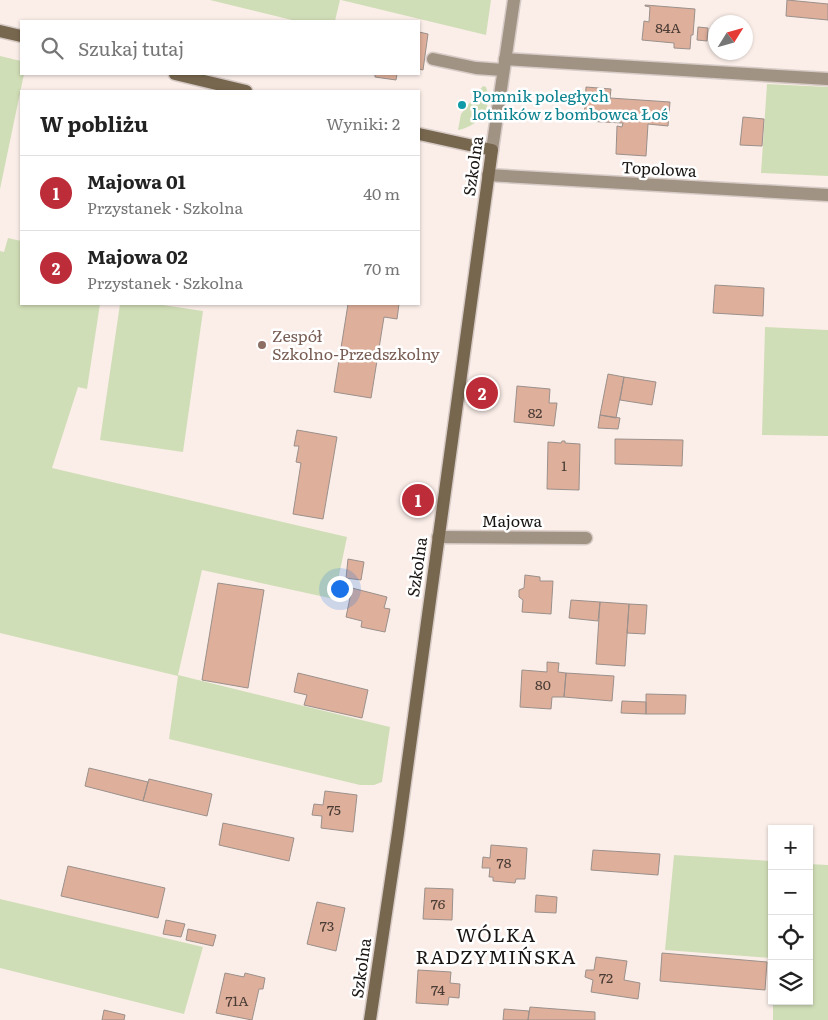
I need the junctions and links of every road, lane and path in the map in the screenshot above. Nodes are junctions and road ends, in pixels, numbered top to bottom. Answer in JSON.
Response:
{"nodes":[{"id":1,"x":514,"y":0,"type":"edge"},
{"id":2,"x":0,"y":31,"type":"edge"},
{"id":3,"x":20,"y":36,"type":"edge"},
{"id":4,"x":433,"y":59,"type":"dead end"},
{"id":5,"x":504,"y":65,"type":"junction"},
{"id":6,"x":179,"y":75,"type":"edge"},
{"id":7,"x":828,"y":79,"type":"edge"},
{"id":8,"x":242,"y":90,"type":"edge"},
{"id":9,"x":420,"y":134,"type":"edge"},
{"id":10,"x":492,"y":150,"type":"junction"},
{"id":11,"x":488,"y":175,"type":"junction"},
{"id":12,"x":828,"y":195,"type":"edge"},
{"id":13,"x":438,"y":537,"type":"junction"},
{"id":14,"x":586,"y":538,"type":"dead end"},
{"id":15,"x":370,"y":1020,"type":"edge"}],
"edges":[{"from":1,"to":5,"type":"street","name":"Szkolna"},
{"from":2,"to":3,"type":"street"},
{"from":4,"to":5,"type":"street"},
{"from":5,"to":7,"type":"street"},
{"from":5,"to":10,"type":"street","name":"Szkolna"},
{"from":6,"to":8,"type":"street"},
{"from":9,"to":10,"type":"street"},
{"from":10,"to":11,"type":"street","name":"Szkolna"},
{"from":11,"to":12,"type":"street","name":"Topolowa"},
{"from":11,"to":13,"type":"street","name":"Szkolna"},
{"from":13,"to":14,"type":"street","name":"Majowa"},
{"from":13,"to":15,"type":"street","name":"Szkolna"}]}
